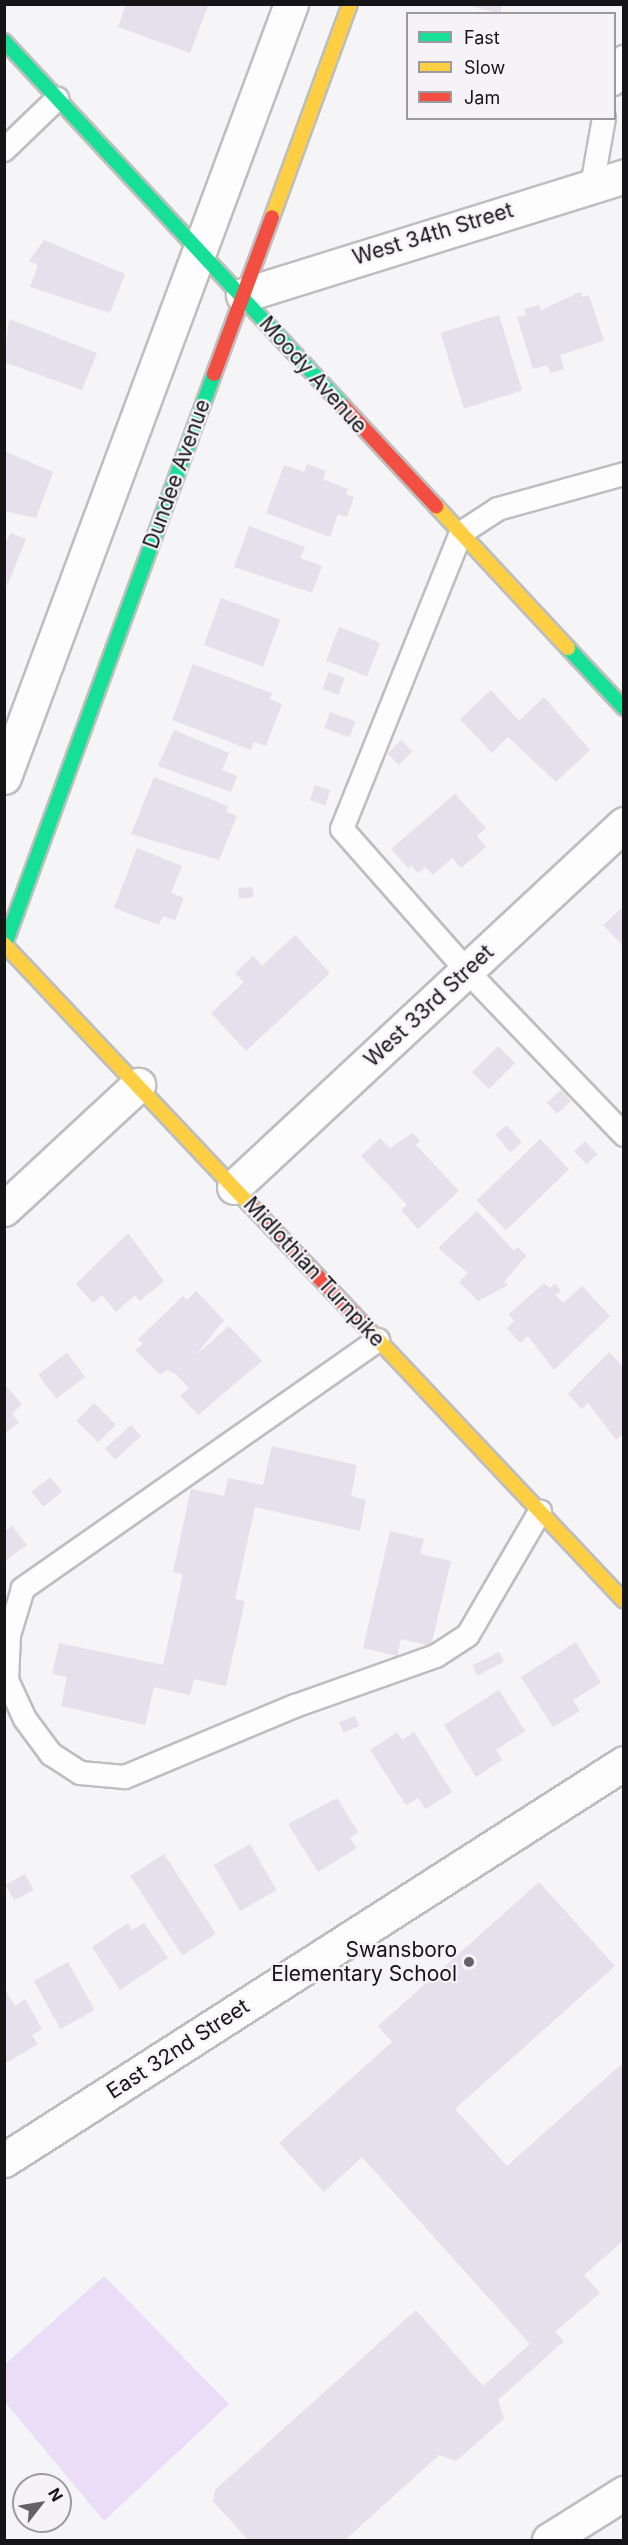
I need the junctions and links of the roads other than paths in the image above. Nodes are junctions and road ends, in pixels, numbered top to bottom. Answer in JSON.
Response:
{"nodes":[{"id":1,"x":291,"y":4,"type":"edge"},
{"id":2,"x":350,"y":4,"type":"edge"},
{"id":3,"x":4,"y":41,"type":"edge"},
{"id":4,"x":624,"y":57,"type":"edge"},
{"id":5,"x":616,"y":81,"type":"edge"},
{"id":6,"x":57,"y":99,"type":"junction"},
{"id":7,"x":604,"y":120,"type":"edge"},
{"id":8,"x":4,"y":150,"type":"edge"},
{"id":9,"x":624,"y":176,"type":"edge"},
{"id":10,"x":592,"y":186,"type":"junction"},
{"id":11,"x":202,"y":250,"type":"junction"},
{"id":12,"x":243,"y":295,"type":"junction"},
{"id":13,"x":624,"y":474,"type":"edge"},
{"id":14,"x":461,"y":533,"type":"junction"},
{"id":15,"x":624,"y":708,"type":"edge"},
{"id":16,"x":4,"y":777,"type":"edge"},
{"id":17,"x":624,"y":824,"type":"edge"},
{"id":18,"x":5,"y":944,"type":"edge"},
{"id":19,"x":467,"y":971,"type":"junction"},
{"id":20,"x":138,"y":1085,"type":"junction"},
{"id":21,"x":624,"y":1135,"type":"edge"},
{"id":22,"x":234,"y":1187,"type":"junction"},
{"id":23,"x":4,"y":1209,"type":"edge"},
{"id":24,"x":378,"y":1340,"type":"junction"},
{"id":25,"x":540,"y":1512,"type":"junction"},
{"id":26,"x":624,"y":1601,"type":"edge"},
{"id":27,"x":624,"y":1763,"type":"edge"},
{"id":28,"x":4,"y":2160,"type":"edge"},
{"id":29,"x":624,"y":2493,"type":"edge"},
{"id":30,"x":549,"y":2541,"type":"edge"}],
"edges":[{"from":1,"to":11,"type":"street"},
{"from":2,"to":12,"type":"street","name":"Dundee Avenue"},
{"from":3,"to":6,"type":"street","name":"Moody Avenue"},
{"from":4,"to":5,"type":"lane"},
{"from":6,"to":8,"type":"lane"},
{"from":6,"to":11,"type":"street","name":"Moody Avenue"},
{"from":7,"to":10,"type":"lane"},
{"from":9,"to":10,"type":"street","name":"West 34th Street"},
{"from":10,"to":12,"type":"street","name":"West 34th Street"},
{"from":11,"to":12,"type":"street","name":"Moody Avenue"},
{"from":11,"to":16,"type":"street"},
{"from":12,"to":14,"type":"street","name":"Moody Avenue"},
{"from":12,"to":18,"type":"street","name":"Dundee Avenue"},
{"from":13,"to":14,"type":"lane"},
{"from":14,"to":15,"type":"street","name":"Moody Avenue"},
{"from":14,"to":19,"type":"lane"},
{"from":17,"to":19,"type":"street","name":"West 33rd Street"},
{"from":18,"to":20,"type":"street","name":"Midlothian Turnpike"},
{"from":19,"to":21,"type":"lane"},
{"from":19,"to":22,"type":"street","name":"West 33rd Street"},
{"from":20,"to":22,"type":"street","name":"Midlothian Turnpike"},
{"from":20,"to":23,"type":"street"},
{"from":22,"to":24,"type":"street","name":"Midlothian Turnpike"},
{"from":24,"to":25,"type":"street","name":"Midlothian Turnpike"},
{"from":24,"to":25,"type":"lane"},
{"from":25,"to":26,"type":"street","name":"Midlothian Turnpike"},
{"from":27,"to":28,"type":"street","name":"East 32nd Street"},
{"from":29,"to":30,"type":"street"}]}
